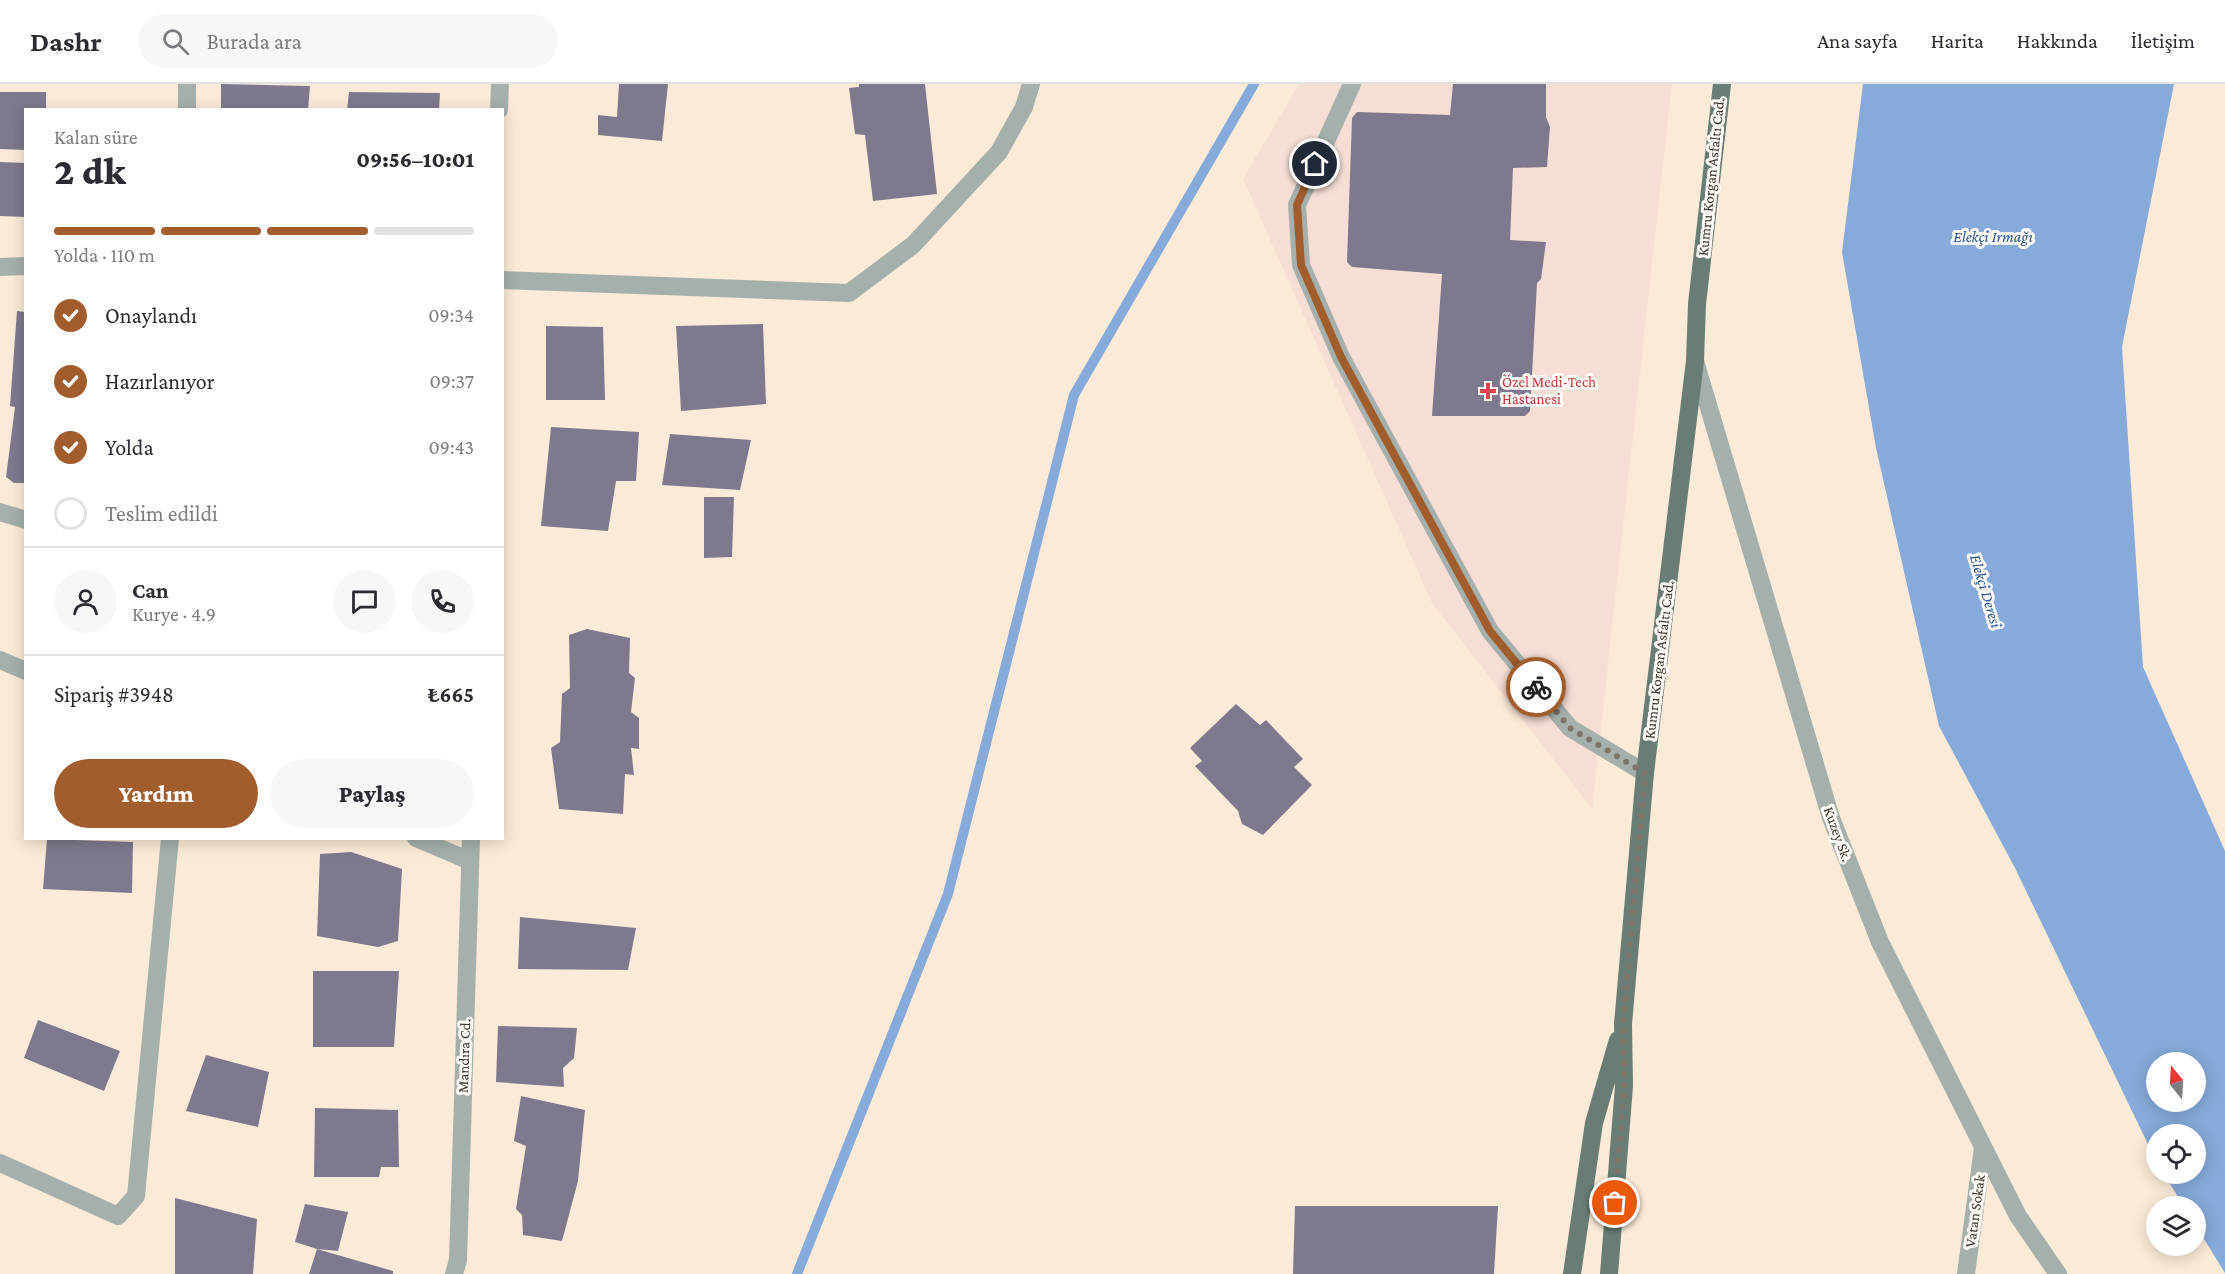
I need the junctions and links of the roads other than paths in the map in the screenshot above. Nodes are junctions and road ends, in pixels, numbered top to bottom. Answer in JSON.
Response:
{"nodes":[{"id":1,"x":187,"y":84,"type":"edge"},
{"id":2,"x":500,"y":84,"type":"edge"},
{"id":3,"x":1031,"y":84,"type":"edge"},
{"id":4,"x":1352,"y":84,"type":"edge"},
{"id":5,"x":1722,"y":84,"type":"edge"},
{"id":6,"x":188,"y":108,"type":"edge"},
{"id":7,"x":499,"y":108,"type":"edge"},
{"id":8,"x":0,"y":267,"type":"edge"},
{"id":9,"x":24,"y":267,"type":"edge"},
{"id":10,"x":504,"y":280,"type":"edge"},
{"id":11,"x":1695,"y":361,"type":"junction"},
{"id":12,"x":0,"y":512,"type":"edge"},
{"id":13,"x":24,"y":519,"type":"edge"},
{"id":14,"x":0,"y":660,"type":"edge"},
{"id":15,"x":24,"y":670,"type":"edge"},
{"id":16,"x":1645,"y":773,"type":"junction"},
{"id":17,"x":170,"y":840,"type":"edge"},
{"id":18,"x":421,"y":840,"type":"edge"},
{"id":19,"x":471,"y":840,"type":"edge"},
{"id":20,"x":470,"y":861,"type":"junction"},
{"id":21,"x":1623,"y":1024,"type":"junction"},
{"id":22,"x":1983,"y":1148,"type":"junction"},
{"id":23,"x":0,"y":1163,"type":"edge"},
{"id":24,"x":454,"y":1274,"type":"edge"},
{"id":25,"x":1572,"y":1274,"type":"edge"},
{"id":26,"x":1610,"y":1274,"type":"edge"},
{"id":27,"x":1966,"y":1274,"type":"edge"},
{"id":28,"x":2058,"y":1274,"type":"edge"}],
"edges":[{"from":1,"to":6,"type":"street"},
{"from":2,"to":7,"type":"street"},
{"from":3,"to":10,"type":"street"},
{"from":4,"to":16,"type":"street"},
{"from":5,"to":11,"type":"main road","name":"Kumru Korgan Asfaltı Cad."},
{"from":8,"to":9,"type":"street"},
{"from":11,"to":16,"type":"main road","name":"Kumru Korgan Asfaltı Cad."},
{"from":11,"to":22,"type":"street","name":"Kuzey Sk."},
{"from":12,"to":13,"type":"street"},
{"from":14,"to":15,"type":"street"},
{"from":16,"to":21,"type":"main road","name":"Kumru Korgan Asfaltı Cad."},
{"from":17,"to":23,"type":"street"},
{"from":18,"to":20,"type":"street"},
{"from":19,"to":20,"type":"street","name":"Mandıra Cd."},
{"from":20,"to":24,"type":"street","name":"Mandıra Cd."},
{"from":21,"to":25,"type":"main road"},
{"from":21,"to":26,"type":"main road","name":"Kumru Korgan Asfaltı Cad."},
{"from":22,"to":27,"type":"street","name":"Vatan Sokak"},
{"from":22,"to":28,"type":"street","name":"Kuzey Sk."}]}
